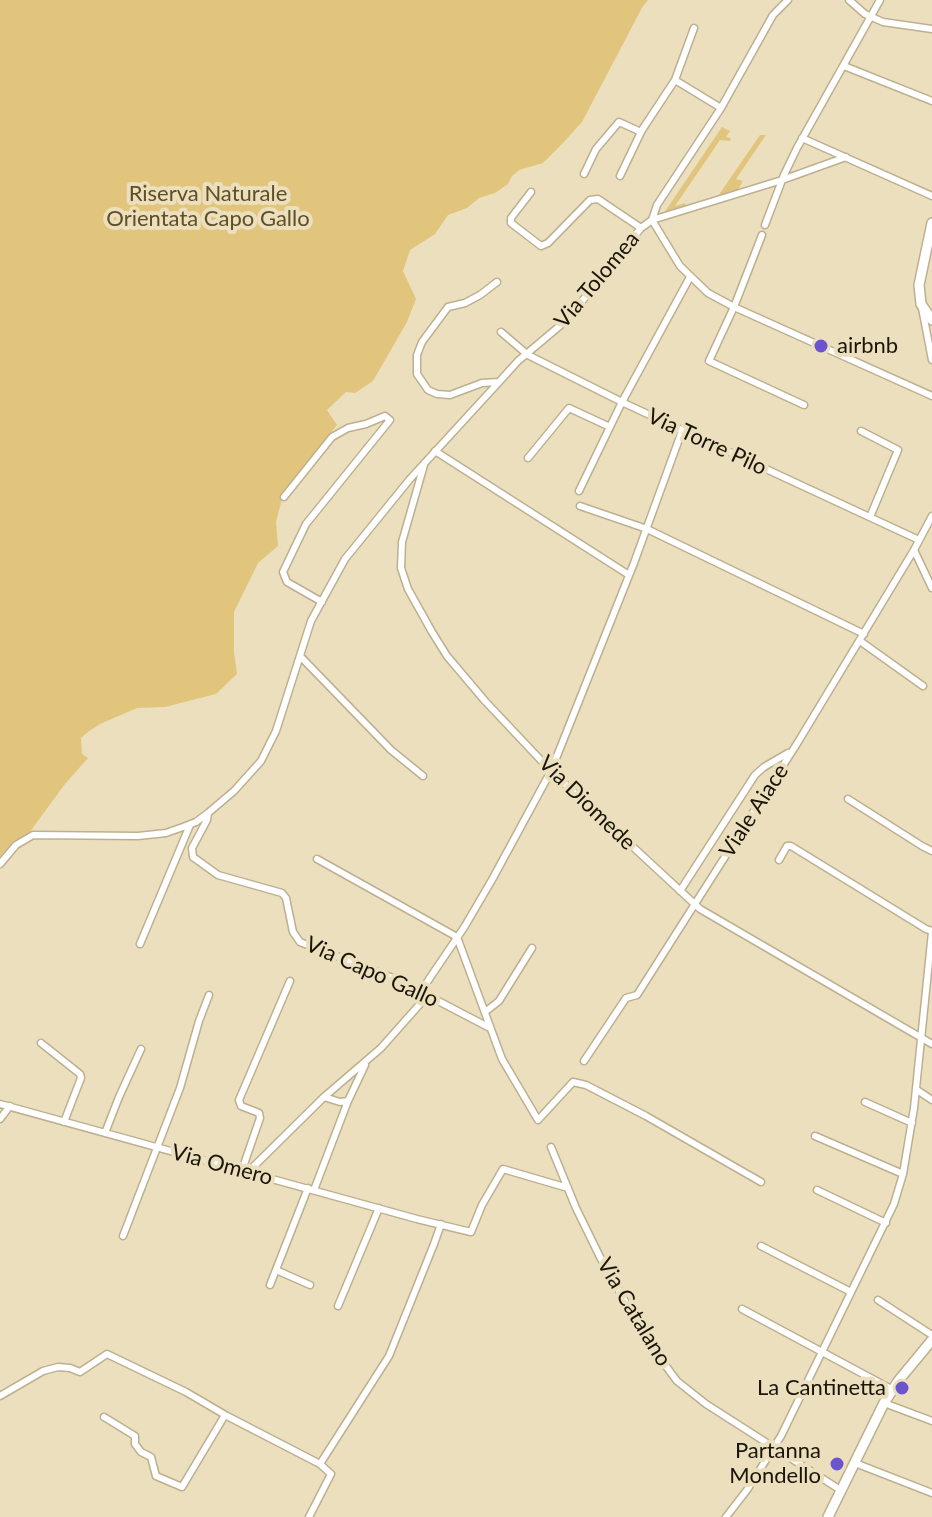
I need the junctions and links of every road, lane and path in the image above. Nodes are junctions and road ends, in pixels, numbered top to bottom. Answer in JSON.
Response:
{"nodes":[{"id":1,"x":788,"y":0,"type":"edge"},
{"id":2,"x":849,"y":0,"type":"edge"},
{"id":3,"x":880,"y":0,"type":"edge"},
{"id":4,"x":871,"y":17,"type":"junction"},
{"id":5,"x":694,"y":28,"type":"dead end"},
{"id":6,"x":932,"y":29,"type":"edge"},
{"id":7,"x":844,"y":66,"type":"junction"},
{"id":8,"x":675,"y":80,"type":"junction"},
{"id":9,"x":932,"y":101,"type":"edge"},
{"id":10,"x":721,"y":108,"type":"junction"},
{"id":11,"x":641,"y":132,"type":"junction"},
{"id":12,"x":802,"y":138,"type":"junction"},
{"id":13,"x":846,"y":157,"type":"junction"},
{"id":14,"x":584,"y":174,"type":"dead end"},
{"id":15,"x":620,"y":176,"type":"dead end"},
{"id":16,"x":782,"y":180,"type":"junction"},
{"id":17,"x":531,"y":192,"type":"dead end"},
{"id":18,"x":932,"y":196,"type":"edge"},
{"id":19,"x":652,"y":220,"type":"junction"},
{"id":20,"x":932,"y":223,"type":"edge"},
{"id":21,"x":765,"y":225,"type":"dead end"},
{"id":22,"x":641,"y":228,"type":"junction"},
{"id":23,"x":762,"y":235,"type":"dead end"},
{"id":24,"x":690,"y":277,"type":"junction"},
{"id":25,"x":497,"y":282,"type":"dead end"},
{"id":26,"x":921,"y":304,"type":"junction"},
{"id":27,"x":734,"y":307,"type":"junction"},
{"id":28,"x":932,"y":320,"type":"edge"},
{"id":29,"x":501,"y":332,"type":"dead end"},
{"id":30,"x":528,"y":355,"type":"junction"},
{"id":31,"x":932,"y":360,"type":"edge"},
{"id":32,"x":499,"y":382,"type":"junction"},
{"id":33,"x":932,"y":396,"type":"edge"},
{"id":34,"x":622,"y":402,"type":"junction"},
{"id":35,"x":804,"y":405,"type":"dead end"},
{"id":36,"x":610,"y":427,"type":"junction"},
{"id":37,"x":682,"y":431,"type":"junction"},
{"id":38,"x":861,"y":431,"type":"dead end"},
{"id":39,"x":435,"y":451,"type":"junction"},
{"id":40,"x":528,"y":458,"type":"dead end"},
{"id":41,"x":425,"y":462,"type":"junction"},
{"id":42,"x":579,"y":491,"type":"dead end"},
{"id":43,"x":284,"y":497,"type":"dead end"},
{"id":44,"x":580,"y":506,"type":"dead end"},
{"id":45,"x":932,"y":516,"type":"edge"},
{"id":46,"x":870,"y":517,"type":"junction"},
{"id":47,"x":647,"y":529,"type":"junction"},
{"id":48,"x":919,"y":540,"type":"junction"},
{"id":49,"x":914,"y":550,"type":"junction"},
{"id":50,"x":629,"y":575,"type":"junction"},
{"id":51,"x":932,"y":588,"type":"edge"},
{"id":52,"x":322,"y":602,"type":"junction"},
{"id":53,"x":862,"y":637,"type":"junction"},
{"id":54,"x":300,"y":656,"type":"junction"},
{"id":55,"x":923,"y":686,"type":"dead end"},
{"id":56,"x":798,"y":742,"type":"junction"},
{"id":57,"x":551,"y":771,"type":"junction"},
{"id":58,"x":423,"y":776,"type":"dead end"},
{"id":59,"x":848,"y":799,"type":"dead end"},
{"id":60,"x":208,"y":813,"type":"junction"},
{"id":61,"x":190,"y":825,"type":"junction"},
{"id":62,"x":932,"y":851,"type":"edge"},
{"id":63,"x":317,"y":859,"type":"dead end"},
{"id":64,"x":779,"y":860,"type":"dead end"},
{"id":65,"x":0,"y":864,"type":"edge"},
{"id":66,"x":680,"y":891,"type":"junction"},
{"id":67,"x":694,"y":904,"type":"junction"},
{"id":68,"x":932,"y":931,"type":"edge"},
{"id":69,"x":457,"y":937,"type":"junction"},
{"id":70,"x":140,"y":944,"type":"dead end"},
{"id":71,"x":532,"y":948,"type":"dead end"},
{"id":72,"x":290,"y":981,"type":"dead end"},
{"id":73,"x":424,"y":993,"type":"junction"},
{"id":74,"x":209,"y":995,"type":"dead end"},
{"id":75,"x":485,"y":1012,"type":"junction"},
{"id":76,"x":490,"y":1028,"type":"junction"},
{"id":77,"x":922,"y":1039,"type":"junction"},
{"id":78,"x":41,"y":1043,"type":"dead end"},
{"id":79,"x":932,"y":1044,"type":"edge"},
{"id":80,"x":381,"y":1048,"type":"junction"},
{"id":81,"x":141,"y":1049,"type":"dead end"},
{"id":82,"x":584,"y":1061,"type":"dead end"},
{"id":83,"x":917,"y":1090,"type":"junction"},
{"id":84,"x":324,"y":1097,"type":"junction"},
{"id":85,"x":932,"y":1100,"type":"edge"},
{"id":86,"x":348,"y":1101,"type":"junction"},
{"id":87,"x":865,"y":1102,"type":"dead end"},
{"id":88,"x":0,"y":1104,"type":"edge"},
{"id":89,"x":10,"y":1106,"type":"junction"},
{"id":90,"x":0,"y":1119,"type":"edge"},
{"id":91,"x":64,"y":1122,"type":"junction"},
{"id":92,"x":912,"y":1123,"type":"junction"},
{"id":93,"x":105,"y":1133,"type":"junction"},
{"id":94,"x":815,"y":1136,"type":"dead end"},
{"id":95,"x":157,"y":1147,"type":"junction"},
{"id":96,"x":551,"y":1147,"type":"dead end"},
{"id":97,"x":245,"y":1171,"type":"junction"},
{"id":98,"x":903,"y":1174,"type":"junction"},
{"id":99,"x":761,"y":1182,"type":"dead end"},
{"id":100,"x":568,"y":1188,"type":"junction"},
{"id":101,"x":311,"y":1189,"type":"junction"},
{"id":102,"x":817,"y":1190,"type":"dead end"},
{"id":103,"x":379,"y":1208,"type":"junction"},
{"id":104,"x":886,"y":1223,"type":"junction"},
{"id":105,"x":442,"y":1224,"type":"junction"},
{"id":106,"x":123,"y":1236,"type":"dead end"},
{"id":107,"x":761,"y":1246,"type":"dead end"},
{"id":108,"x":276,"y":1270,"type":"junction"},
{"id":109,"x":270,"y":1285,"type":"dead end"},
{"id":110,"x":310,"y":1285,"type":"dead end"},
{"id":111,"x":851,"y":1292,"type":"junction"},
{"id":112,"x":878,"y":1300,"type":"dead end"},
{"id":113,"x":338,"y":1306,"type":"dead end"},
{"id":114,"x":742,"y":1309,"type":"dead end"},
{"id":115,"x":932,"y":1338,"type":"edge"},
{"id":116,"x":821,"y":1352,"type":"junction"},
{"id":117,"x":893,"y":1390,"type":"junction"},
{"id":118,"x":0,"y":1396,"type":"edge"},
{"id":119,"x":884,"y":1403,"type":"junction"},
{"id":120,"x":225,"y":1415,"type":"junction"},
{"id":121,"x":104,"y":1417,"type":"dead end"},
{"id":122,"x":932,"y":1421,"type":"edge"},
{"id":123,"x":774,"y":1447,"type":"junction"},
{"id":124,"x":855,"y":1463,"type":"junction"},
{"id":125,"x":320,"y":1464,"type":"junction"},
{"id":126,"x":842,"y":1491,"type":"junction"},
{"id":127,"x":932,"y":1493,"type":"edge"},
{"id":128,"x":309,"y":1517,"type":"edge"},
{"id":129,"x":726,"y":1517,"type":"edge"},
{"id":130,"x":828,"y":1517,"type":"edge"}],
"edges":[{"from":1,"to":10,"type":"street"},
{"from":2,"to":4,"type":"street"},
{"from":3,"to":4,"type":"street"},
{"from":4,"to":6,"type":"street"},
{"from":4,"to":7,"type":"street"},
{"from":5,"to":8,"type":"street"},
{"from":7,"to":9,"type":"street"},
{"from":7,"to":12,"type":"street"},
{"from":8,"to":10,"type":"street"},
{"from":8,"to":11,"type":"street"},
{"from":10,"to":19,"type":"street"},
{"from":11,"to":14,"type":"street"},
{"from":11,"to":15,"type":"street"},
{"from":12,"to":13,"type":"street"},
{"from":12,"to":16,"type":"street"},
{"from":13,"to":16,"type":"street","name":"Via Tolomea"},
{"from":13,"to":18,"type":"street"},
{"from":16,"to":19,"type":"street","name":"Via Tolomea"},
{"from":16,"to":21,"type":"street"},
{"from":17,"to":22,"type":"street"},
{"from":19,"to":22,"type":"street","name":"Via Tolomea"},
{"from":19,"to":24,"type":"street"},
{"from":20,"to":26,"type":"main road"},
{"from":22,"to":30,"type":"street","name":"Via Tolomea"},
{"from":23,"to":27,"type":"street"},
{"from":24,"to":27,"type":"street"},
{"from":24,"to":34,"type":"street"},
{"from":25,"to":32,"type":"street","name":"Via Tolomea"},
{"from":26,"to":28,"type":"main road"},
{"from":26,"to":31,"type":"street"},
{"from":27,"to":33,"type":"street"},
{"from":27,"to":35,"type":"street"},
{"from":29,"to":30,"type":"street","name":"Via Torre Pilo"},
{"from":30,"to":32,"type":"street","name":"Via Tolomea"},
{"from":30,"to":34,"type":"street","name":"Via Torre Pilo"},
{"from":32,"to":39,"type":"street","name":"Via Tolomea"},
{"from":34,"to":36,"type":"street"},
{"from":34,"to":37,"type":"street","name":"Via Torre Pilo"},
{"from":36,"to":40,"type":"street"},
{"from":36,"to":42,"type":"street"},
{"from":37,"to":46,"type":"street","name":"Via Torre Pilo"},
{"from":37,"to":47,"type":"street"},
{"from":38,"to":46,"type":"street"},
{"from":39,"to":41,"type":"street","name":"Via Tolomea"},
{"from":39,"to":50,"type":"street"},
{"from":41,"to":52,"type":"street","name":"Via Tolomea"},
{"from":41,"to":57,"type":"street","name":"Via Diomede"},
{"from":43,"to":52,"type":"street"},
{"from":44,"to":47,"type":"street"},
{"from":45,"to":48,"type":"street","name":"Viale Aiace"},
{"from":46,"to":48,"type":"street","name":"Via Torre Pilo"},
{"from":47,"to":50,"type":"street"},
{"from":47,"to":53,"type":"street"},
{"from":48,"to":49,"type":"street","name":"Viale Aiace"},
{"from":49,"to":51,"type":"street"},
{"from":49,"to":53,"type":"street","name":"Viale Aiace"},
{"from":50,"to":57,"type":"street"},
{"from":52,"to":54,"type":"street","name":"Via Tolomea"},
{"from":53,"to":55,"type":"street"},
{"from":53,"to":56,"type":"street","name":"Viale Aiace"},
{"from":54,"to":58,"type":"street"},
{"from":54,"to":60,"type":"street","name":"Via Tolomea"},
{"from":56,"to":66,"type":"street"},
{"from":56,"to":67,"type":"street","name":"Viale Aiace"},
{"from":57,"to":66,"type":"street","name":"Via Diomede"},
{"from":57,"to":69,"type":"street"},
{"from":59,"to":62,"type":"street"},
{"from":60,"to":61,"type":"street","name":"Via Tolomea"},
{"from":60,"to":73,"type":"street","name":"Via Capo Gallo"},
{"from":61,"to":65,"type":"street"},
{"from":61,"to":70,"type":"street"},
{"from":63,"to":69,"type":"street"},
{"from":64,"to":68,"type":"street"},
{"from":66,"to":67,"type":"street","name":"Via Diomede"},
{"from":67,"to":77,"type":"street","name":"Via Diomede"},
{"from":67,"to":82,"type":"street","name":"Viale Aiace"},
{"from":68,"to":77,"type":"street"},
{"from":69,"to":73,"type":"street"},
{"from":69,"to":75,"type":"street"},
{"from":71,"to":75,"type":"street"},
{"from":72,"to":97,"type":"street"},
{"from":73,"to":76,"type":"street","name":"Via Capo Gallo"},
{"from":73,"to":80,"type":"street"},
{"from":74,"to":95,"type":"street"},
{"from":75,"to":76,"type":"street"},
{"from":76,"to":99,"type":"street"},
{"from":77,"to":79,"type":"street","name":"Via Diomede"},
{"from":77,"to":83,"type":"street"},
{"from":78,"to":91,"type":"street"},
{"from":80,"to":84,"type":"street"},
{"from":80,"to":86,"type":"street"},
{"from":81,"to":93,"type":"street"},
{"from":83,"to":85,"type":"street"},
{"from":83,"to":92,"type":"street"},
{"from":84,"to":86,"type":"street"},
{"from":84,"to":97,"type":"street"},
{"from":86,"to":101,"type":"street"},
{"from":87,"to":92,"type":"street"},
{"from":88,"to":89,"type":"street","name":"Via Omero"},
{"from":89,"to":90,"type":"street"},
{"from":89,"to":91,"type":"street","name":"Via Omero"},
{"from":91,"to":93,"type":"street","name":"Via Omero"},
{"from":92,"to":98,"type":"street"},
{"from":93,"to":95,"type":"street","name":"Via Omero"},
{"from":94,"to":98,"type":"street"},
{"from":95,"to":97,"type":"street","name":"Via Omero"},
{"from":95,"to":106,"type":"street"},
{"from":96,"to":100,"type":"street","name":"Via Catalano"},
{"from":97,"to":101,"type":"street","name":"Via Omero"},
{"from":98,"to":104,"type":"street"},
{"from":100,"to":105,"type":"street"},
{"from":100,"to":123,"type":"street","name":"Via Catalano"},
{"from":101,"to":103,"type":"street","name":"Via Omero"},
{"from":101,"to":108,"type":"street"},
{"from":102,"to":104,"type":"street"},
{"from":103,"to":105,"type":"street","name":"Via Omero"},
{"from":103,"to":113,"type":"street"},
{"from":104,"to":111,"type":"street"},
{"from":105,"to":125,"type":"street"},
{"from":107,"to":111,"type":"street"},
{"from":108,"to":109,"type":"street"},
{"from":108,"to":110,"type":"street"},
{"from":111,"to":116,"type":"street"},
{"from":112,"to":115,"type":"street"},
{"from":114,"to":116,"type":"street"},
{"from":115,"to":117,"type":"main road"},
{"from":116,"to":117,"type":"street"},
{"from":116,"to":123,"type":"street"},
{"from":117,"to":119,"type":"main road"},
{"from":118,"to":120,"type":"street"},
{"from":119,"to":122,"type":"street"},
{"from":119,"to":124,"type":"main road"},
{"from":120,"to":121,"type":"street"},
{"from":120,"to":125,"type":"street"},
{"from":123,"to":126,"type":"street","name":"Via Catalano"},
{"from":123,"to":129,"type":"street"},
{"from":124,"to":126,"type":"main road"},
{"from":124,"to":127,"type":"street"},
{"from":125,"to":128,"type":"street"},
{"from":126,"to":130,"type":"main road"}]}
